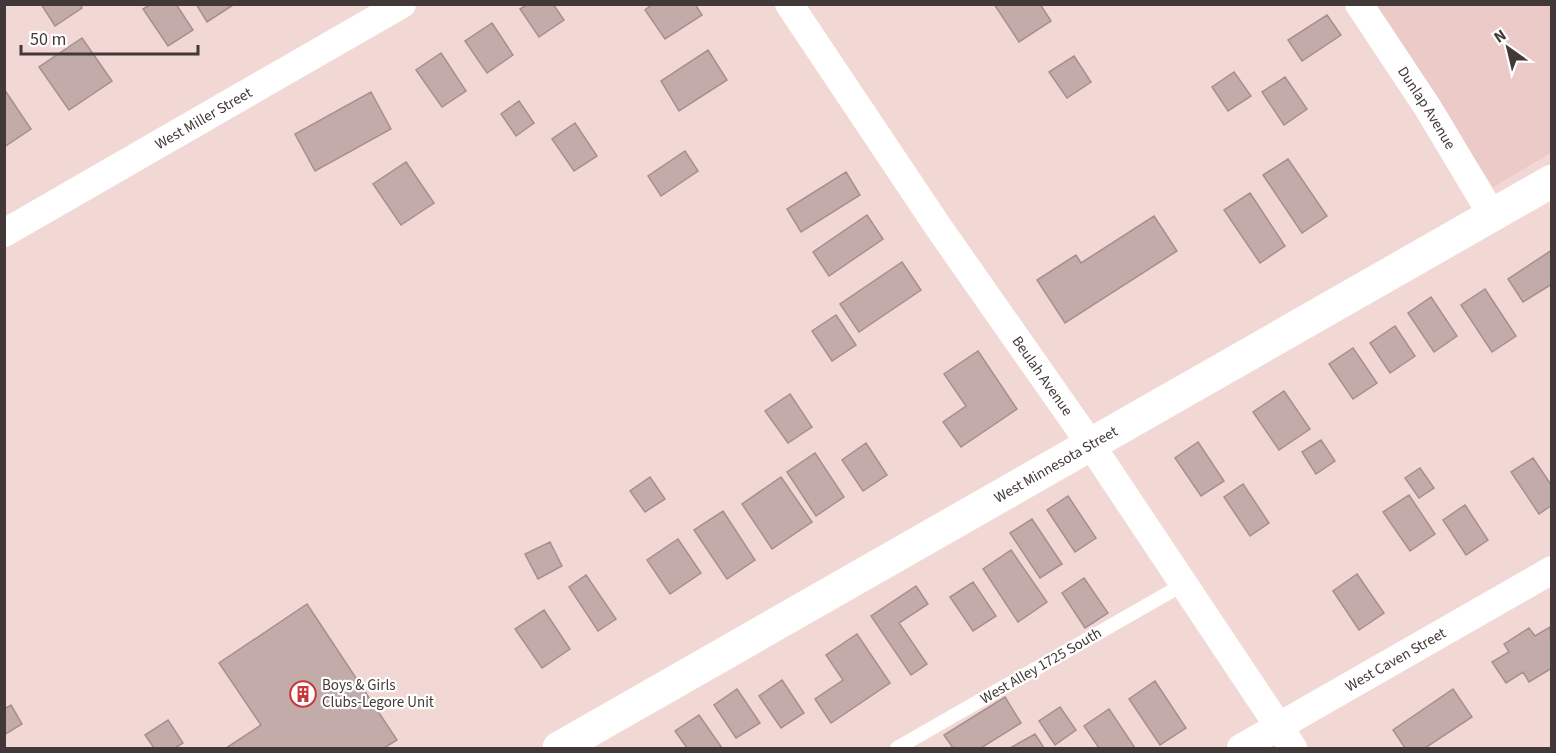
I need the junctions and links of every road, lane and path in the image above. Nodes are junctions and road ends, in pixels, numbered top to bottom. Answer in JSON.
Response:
{"nodes":[{"id":1,"x":402,"y":4,"type":"edge"},
{"id":2,"x":789,"y":4,"type":"edge"},
{"id":3,"x":1359,"y":4,"type":"edge"},
{"id":4,"x":1551,"y":181,"type":"edge"},
{"id":5,"x":1492,"y":215,"type":"junction"},
{"id":6,"x":4,"y":233,"type":"edge"},
{"id":7,"x":1091,"y":445,"type":"junction"},
{"id":8,"x":1551,"y":570,"type":"edge"},
{"id":9,"x":1184,"y":584,"type":"junction"},
{"id":10,"x":1286,"y":737,"type":"edge"},
{"id":11,"x":559,"y":748,"type":"edge"},
{"id":12,"x":897,"y":748,"type":"edge"},
{"id":13,"x":1241,"y":748,"type":"edge"}],
"edges":[{"from":1,"to":6,"type":"street","name":"West Miller Street"},
{"from":2,"to":7,"type":"street","name":"Beulah Avenue"},
{"from":3,"to":5,"type":"street","name":"Dunlap Avenue"},
{"from":4,"to":5,"type":"street","name":"West Minnesota Street"},
{"from":5,"to":7,"type":"street","name":"West Minnesota Street"},
{"from":7,"to":9,"type":"street","name":"Beulah Avenue"},
{"from":7,"to":11,"type":"street","name":"West Minnesota Street"},
{"from":8,"to":10,"type":"street","name":"West Caven Street"},
{"from":9,"to":10,"type":"street","name":"Beulah Avenue"},
{"from":9,"to":12,"type":"lane","name":"West Alley 1725 South"},
{"from":10,"to":13,"type":"street","name":"West Caven Street"}]}
